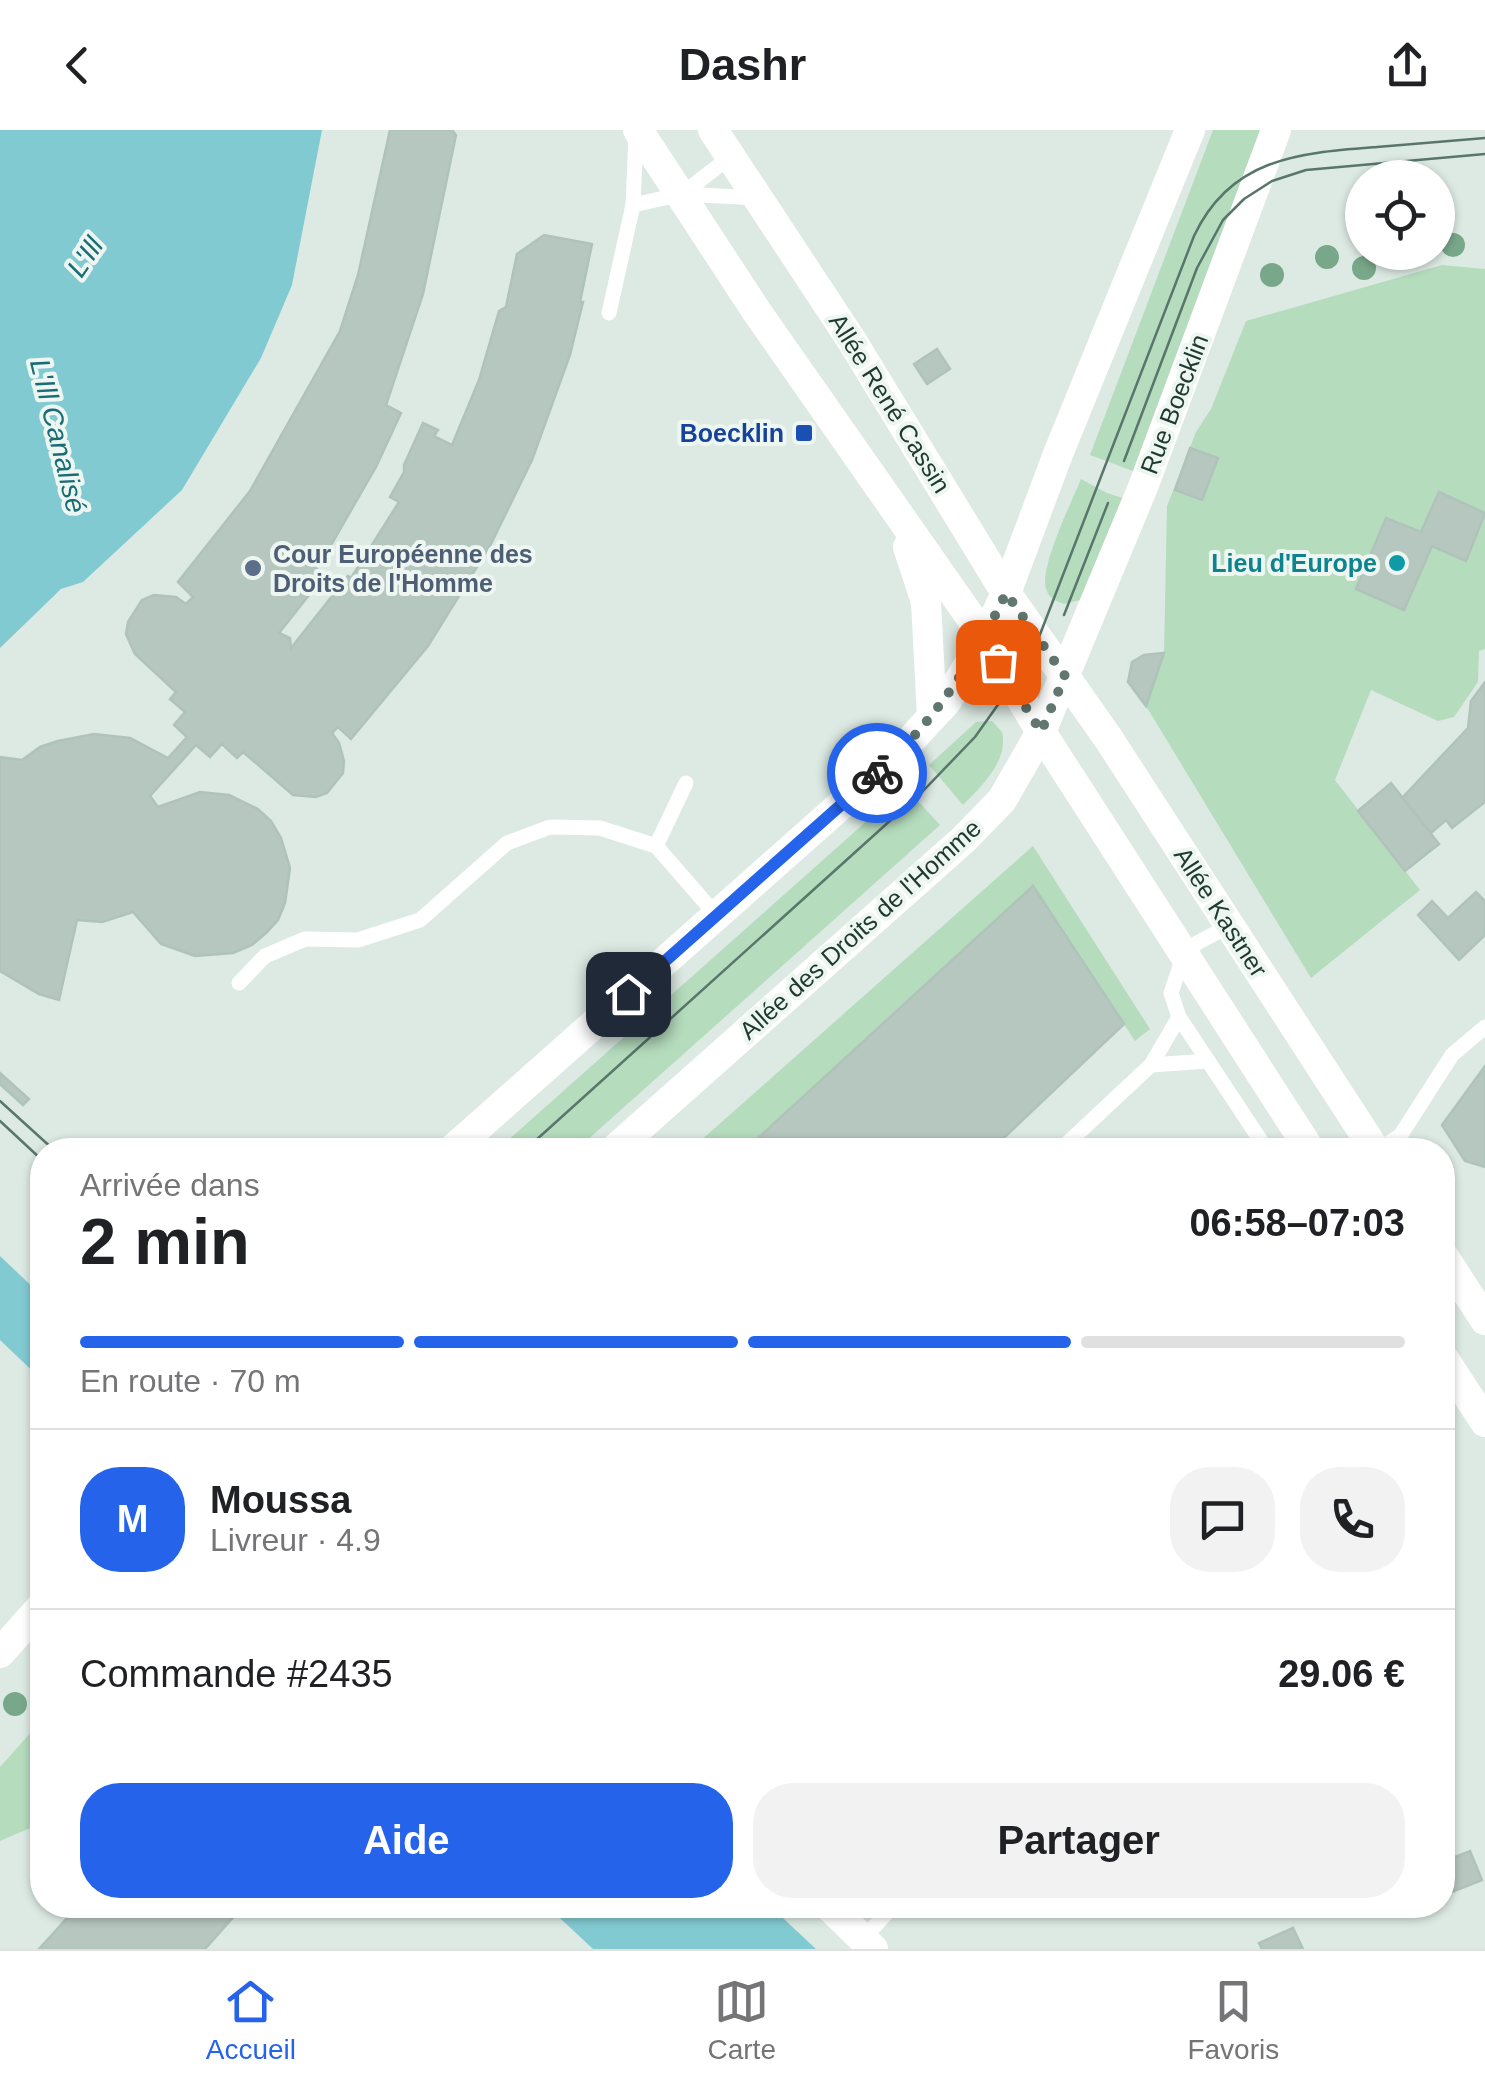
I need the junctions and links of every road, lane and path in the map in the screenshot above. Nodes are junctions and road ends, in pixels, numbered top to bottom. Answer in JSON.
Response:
{"nodes":[{"id":1,"x":638,"y":130,"type":"edge"},
{"id":2,"x":713,"y":130,"type":"edge"},
{"id":3,"x":1190,"y":130,"type":"edge"},
{"id":4,"x":1276,"y":130,"type":"edge"},
{"id":5,"x":730,"y":156,"type":"junction"},
{"id":6,"x":682,"y":194,"type":"junction"},
{"id":7,"x":758,"y":198,"type":"junction"},
{"id":8,"x":633,"y":205,"type":"junction"},
{"id":9,"x":609,"y":314,"type":"dead end"},
{"id":10,"x":900,"y":520,"type":"junction"},
{"id":11,"x":1006,"y":593,"type":"junction"},
{"id":12,"x":985,"y":638,"type":"junction"},
{"id":13,"x":1065,"y":676,"type":"junction"},
{"id":14,"x":932,"y":717,"type":"junction"},
{"id":15,"x":1041,"y":732,"type":"junction"},
{"id":16,"x":686,"y":783,"type":"dead end"},
{"id":17,"x":656,"y":846,"type":"junction"},
{"id":18,"x":716,"y":916,"type":"junction"},
{"id":19,"x":1229,"y":926,"type":"junction"},
{"id":20,"x":1184,"y":954,"type":"junction"},
{"id":21,"x":239,"y":983,"type":"dead end"},
{"id":22,"x":1179,"y":1017,"type":"junction"},
{"id":23,"x":1485,"y":1028,"type":"edge"},
{"id":24,"x":1208,"y":1061,"type":"junction"},
{"id":25,"x":1152,"y":1066,"type":"junction"},
{"id":26,"x":466,"y":1138,"type":"edge"},
{"id":27,"x":628,"y":1138,"type":"edge"},
{"id":28,"x":1073,"y":1138,"type":"edge"},
{"id":29,"x":1259,"y":1138,"type":"edge"},
{"id":30,"x":1302,"y":1138,"type":"edge"},
{"id":31,"x":1368,"y":1138,"type":"edge"},
{"id":32,"x":1397,"y":1138,"type":"edge"},
{"id":33,"x":1455,"y":1274,"type":"edge"},
{"id":34,"x":1485,"y":1320,"type":"edge"},
{"id":35,"x":1455,"y":1376,"type":"edge"},
{"id":36,"x":1485,"y":1422,"type":"edge"},
{"id":37,"x":30,"y":1619,"type":"edge"},
{"id":38,"x":0,"y":1653,"type":"edge"},
{"id":39,"x":841,"y":1918,"type":"edge"},
{"id":40,"x":885,"y":1918,"type":"edge"},
{"id":41,"x":868,"y":1944,"type":"edge"}],
"edges":[{"from":1,"to":6,"type":"main road"},
{"from":1,"to":8,"type":"lane"},
{"from":2,"to":5,"type":"main road","name":"Allée René Cassin"},
{"from":3,"to":11,"type":"main road"},
{"from":4,"to":13,"type":"main road","name":"Rue Boecklin"},
{"from":5,"to":6,"type":"lane"},
{"from":5,"to":7,"type":"main road","name":"Allée René Cassin"},
{"from":6,"to":7,"type":"lane"},
{"from":6,"to":8,"type":"lane"},
{"from":6,"to":10,"type":"main road"},
{"from":7,"to":11,"type":"main road","name":"Allée René Cassin"},
{"from":8,"to":9,"type":"lane"},
{"from":10,"to":12,"type":"main road"},
{"from":10,"to":14,"type":"main road"},
{"from":11,"to":12,"type":"main road"},
{"from":11,"to":13,"type":"main road","name":"Allée René Cassin"},
{"from":12,"to":14,"type":"main road"},
{"from":12,"to":15,"type":"main road"},
{"from":13,"to":15,"type":"main road","name":"Allée des Droits de l'Homme"},
{"from":13,"to":19,"type":"main road","name":"Allée Kastner"},
{"from":14,"to":18,"type":"main road"},
{"from":15,"to":20,"type":"main road"},
{"from":15,"to":27,"type":"main road","name":"Allée des Droits de l'Homme"},
{"from":16,"to":17,"type":"lane"},
{"from":17,"to":18,"type":"lane"},
{"from":17,"to":21,"type":"lane"},
{"from":18,"to":26,"type":"main road"},
{"from":19,"to":20,"type":"lane"},
{"from":19,"to":31,"type":"main road","name":"Allée Kastner"},
{"from":20,"to":22,"type":"lane"},
{"from":20,"to":30,"type":"main road"},
{"from":22,"to":24,"type":"lane"},
{"from":22,"to":25,"type":"lane"},
{"from":23,"to":32,"type":"lane"},
{"from":24,"to":25,"type":"lane"},
{"from":24,"to":29,"type":"lane"},
{"from":25,"to":28,"type":"lane"},
{"from":33,"to":34,"type":"main road"},
{"from":35,"to":36,"type":"main road"},
{"from":37,"to":38,"type":"main road"},
{"from":39,"to":41,"type":"main road"},
{"from":40,"to":41,"type":"lane"}]}
